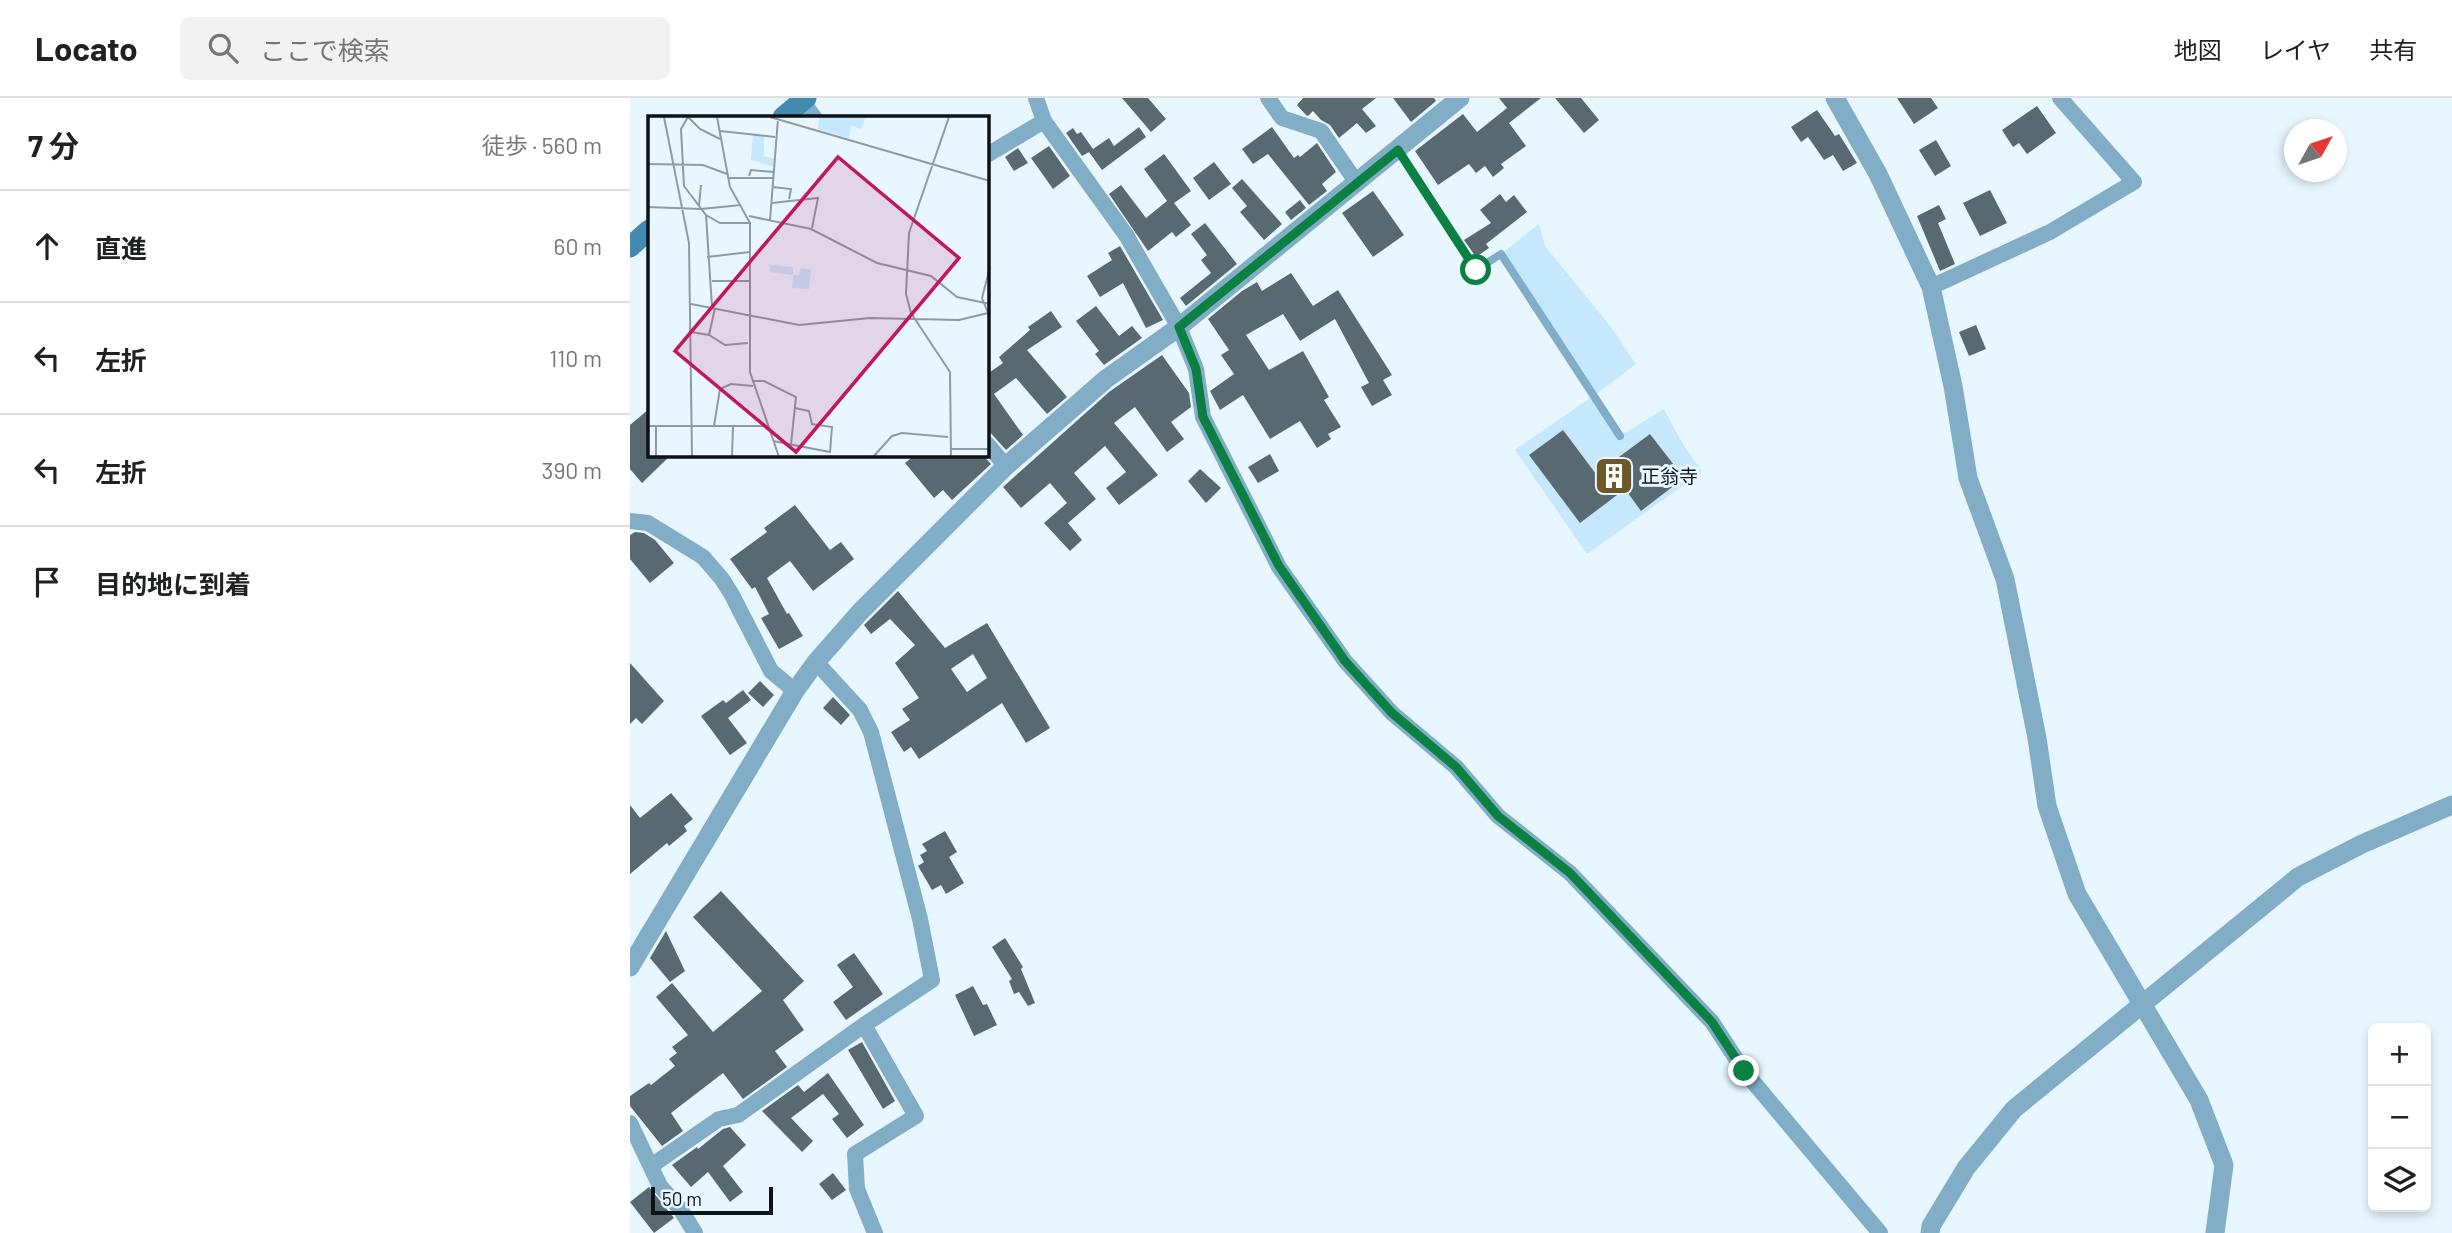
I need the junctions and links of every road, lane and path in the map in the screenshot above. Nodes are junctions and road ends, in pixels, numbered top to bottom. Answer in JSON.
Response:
{"nodes":[{"id":1,"x":1268,"y":98,"type":"edge"},
{"id":2,"x":1460,"y":98,"type":"edge"},
{"id":3,"x":1835,"y":98,"type":"edge"},
{"id":4,"x":2060,"y":98,"type":"edge"},
{"id":5,"x":1040,"y":99,"type":"edge"},
{"id":6,"x":807,"y":105,"type":"edge"},
{"id":7,"x":785,"y":116,"type":"edge"},
{"id":8,"x":1044,"y":121,"type":"junction"},
{"id":9,"x":1398,"y":150,"type":"junction"},
{"id":10,"x":989,"y":154,"type":"edge"},
{"id":11,"x":1357,"y":183,"type":"junction"},
{"id":12,"x":648,"y":231,"type":"edge"},
{"id":13,"x":630,"y":247,"type":"edge"},
{"id":14,"x":1931,"y":286,"type":"junction"},
{"id":15,"x":1179,"y":327,"type":"junction"},
{"id":16,"x":1620,"y":436,"type":"dead end"},
{"id":17,"x":989,"y":446,"type":"edge"},
{"id":18,"x":1006,"y":466,"type":"junction"},
{"id":19,"x":630,"y":521,"type":"edge"},
{"id":20,"x":816,"y":662,"type":"junction"},
{"id":21,"x":795,"y":691,"type":"junction"},
{"id":22,"x":2452,"y":805,"type":"edge"},
{"id":23,"x":632,"y":956,"type":"edge"},
{"id":24,"x":2142,"y":1003,"type":"junction"},
{"id":25,"x":864,"y":1024,"type":"junction"},
{"id":26,"x":630,"y":1123,"type":"edge"},
{"id":27,"x":651,"y":1166,"type":"junction"},
{"id":28,"x":695,"y":1233,"type":"edge"},
{"id":29,"x":874,"y":1233,"type":"edge"},
{"id":30,"x":1880,"y":1233,"type":"edge"},
{"id":31,"x":1930,"y":1233,"type":"edge"},
{"id":32,"x":2215,"y":1233,"type":"edge"}],
"edges":[{"from":1,"to":11,"type":"street"},
{"from":2,"to":9,"type":"street"},
{"from":3,"to":14,"type":"street"},
{"from":4,"to":14,"type":"street"},
{"from":5,"to":8,"type":"street"},
{"from":6,"to":7,"type":"main road"},
{"from":8,"to":10,"type":"street"},
{"from":8,"to":15,"type":"street"},
{"from":9,"to":11,"type":"street"},
{"from":9,"to":16,"type":"lane"},
{"from":11,"to":15,"type":"street"},
{"from":12,"to":13,"type":"main road"},
{"from":14,"to":24,"type":"street"},
{"from":15,"to":18,"type":"street"},
{"from":15,"to":30,"type":"street"},
{"from":17,"to":18,"type":"street"},
{"from":18,"to":20,"type":"street"},
{"from":19,"to":21,"type":"street"},
{"from":20,"to":21,"type":"street"},
{"from":20,"to":25,"type":"street"},
{"from":21,"to":23,"type":"street"},
{"from":22,"to":24,"type":"street"},
{"from":24,"to":31,"type":"street"},
{"from":24,"to":32,"type":"street"},
{"from":25,"to":27,"type":"street"},
{"from":25,"to":29,"type":"street"},
{"from":26,"to":27,"type":"street"},
{"from":27,"to":28,"type":"street"}]}
